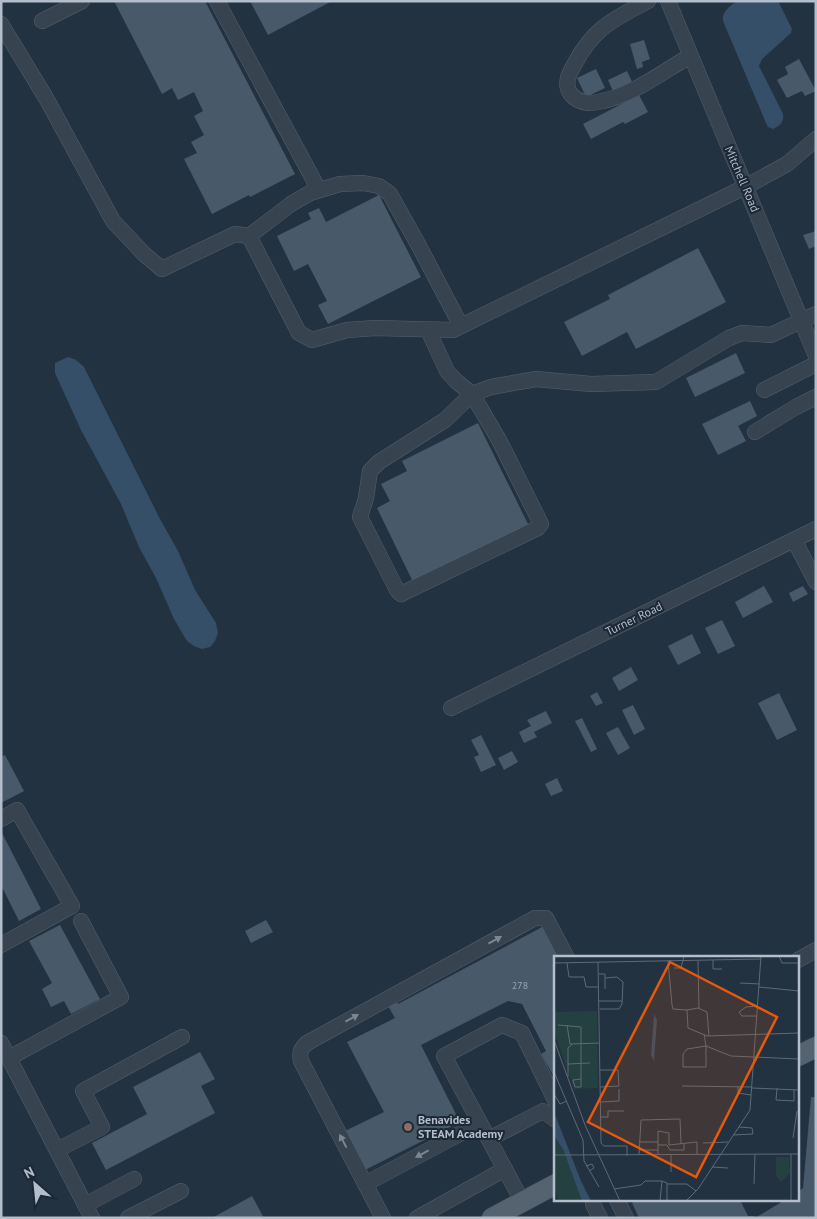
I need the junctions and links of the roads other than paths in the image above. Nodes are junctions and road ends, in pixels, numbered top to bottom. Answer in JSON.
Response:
{"nodes":[{"id":1,"x":82,"y":1,"type":"edge"},
{"id":2,"x":217,"y":1,"type":"edge"},
{"id":3,"x":648,"y":1,"type":"edge"},
{"id":4,"x":668,"y":1,"type":"edge"},
{"id":5,"x":42,"y":21,"type":"dead end"},
{"id":6,"x":1,"y":24,"type":"edge"},
{"id":7,"x":690,"y":56,"type":"junction"},
{"id":8,"x":816,"y":139,"type":"edge"},
{"id":9,"x":745,"y":187,"type":"junction"},
{"id":10,"x":319,"y":190,"type":"junction"},
{"id":11,"x":249,"y":236,"type":"junction"},
{"id":12,"x":816,"y":314,"type":"edge"},
{"id":13,"x":801,"y":321,"type":"junction"},
{"id":14,"x":461,"y":326,"type":"junction"},
{"id":15,"x":428,"y":330,"type":"junction"},
{"id":16,"x":816,"y":356,"type":"edge"},
{"id":17,"x":816,"y":364,"type":"edge"},
{"id":18,"x":764,"y":390,"type":"dead end"},
{"id":19,"x":472,"y":394,"type":"junction"},
{"id":20,"x":816,"y":397,"type":"edge"},
{"id":21,"x":756,"y":432,"type":"dead end"},
{"id":22,"x":816,"y":529,"type":"edge"},
{"id":23,"x":794,"y":540,"type":"junction"},
{"id":24,"x":816,"y":582,"type":"edge"},
{"id":25,"x":452,"y":708,"type":"dead end"},
{"id":26,"x":1,"y":819,"type":"edge"},
{"id":27,"x":81,"y":921,"type":"dead end"},
{"id":28,"x":1,"y":945,"type":"edge"},
{"id":29,"x":816,"y":950,"type":"edge"},
{"id":30,"x":566,"y":956,"type":"edge"},
{"id":31,"x":800,"y":959,"type":"edge"},
{"id":32,"x":182,"y":1037,"type":"dead end"},
{"id":33,"x":1,"y":1044,"type":"edge"},
{"id":34,"x":816,"y":1047,"type":"edge"},
{"id":35,"x":800,"y":1055,"type":"edge"},
{"id":36,"x":9,"y":1058,"type":"junction"},
{"id":37,"x":551,"y":1106,"type":"edge"},
{"id":38,"x":480,"y":1123,"type":"junction"},
{"id":39,"x":489,"y":1139,"type":"junction"},
{"id":40,"x":57,"y":1150,"type":"junction"},
{"id":41,"x":505,"y":1169,"type":"junction"},
{"id":42,"x":134,"y":1179,"type":"dead end"},
{"id":43,"x":365,"y":1184,"type":"junction"},
{"id":44,"x":554,"y":1185,"type":"edge"},
{"id":45,"x":181,"y":1191,"type":"dead end"},
{"id":46,"x":522,"y":1201,"type":"junction"},
{"id":47,"x":617,"y":1202,"type":"edge"},
{"id":48,"x":89,"y":1211,"type":"edge"},
{"id":49,"x":128,"y":1218,"type":"edge"},
{"id":50,"x":383,"y":1218,"type":"edge"},
{"id":51,"x":417,"y":1218,"type":"edge"},
{"id":52,"x":492,"y":1218,"type":"edge"},
{"id":53,"x":626,"y":1218,"type":"edge"}],
"edges":[{"from":1,"to":5,"type":"street"},
{"from":2,"to":10,"type":"street"},
{"from":3,"to":7,"type":"street"},
{"from":4,"to":7,"type":"street","name":"Mitchell Road"},
{"from":6,"to":11,"type":"street"},
{"from":7,"to":9,"type":"street","name":"Mitchell Road"},
{"from":8,"to":9,"type":"street"},
{"from":9,"to":13,"type":"street","name":"Mitchell Road"},
{"from":9,"to":14,"type":"street"},
{"from":10,"to":11,"type":"street"},
{"from":10,"to":14,"type":"street"},
{"from":11,"to":15,"type":"street"},
{"from":12,"to":13,"type":"street"},
{"from":13,"to":16,"type":"street","name":"Mitchell Road"},
{"from":13,"to":19,"type":"street"},
{"from":14,"to":15,"type":"street"},
{"from":15,"to":19,"type":"street"},
{"from":17,"to":18,"type":"street"},
{"from":19,"to":19,"type":"street"},
{"from":20,"to":21,"type":"street"},
{"from":22,"to":23,"type":"street","name":"Turner Road"},
{"from":23,"to":24,"type":"street"},
{"from":23,"to":25,"type":"street","name":"Turner Road"},
{"from":26,"to":28,"type":"street"},
{"from":27,"to":36,"type":"street"},
{"from":29,"to":31,"type":"street"},
{"from":43,"to":30,"type":"street","one_way":true},
{"from":32,"to":40,"type":"street"},
{"from":33,"to":36,"type":"street"},
{"from":34,"to":35,"type":"main road"},
{"from":36,"to":40,"type":"street"},
{"from":37,"to":38,"type":"street"},
{"from":37,"to":39,"type":"street"},
{"from":38,"to":39,"type":"street"},
{"from":38,"to":43,"type":"street","one_way":true},
{"from":39,"to":41,"type":"street"},
{"from":40,"to":48,"type":"street"},
{"from":41,"to":46,"type":"street"},
{"from":41,"to":51,"type":"street"},
{"from":42,"to":48,"type":"street"},
{"from":43,"to":50,"type":"street"},
{"from":44,"to":46,"type":"main road"},
{"from":45,"to":49,"type":"street"},
{"from":46,"to":52,"type":"main road"},
{"from":47,"to":53,"type":"street"}]}
